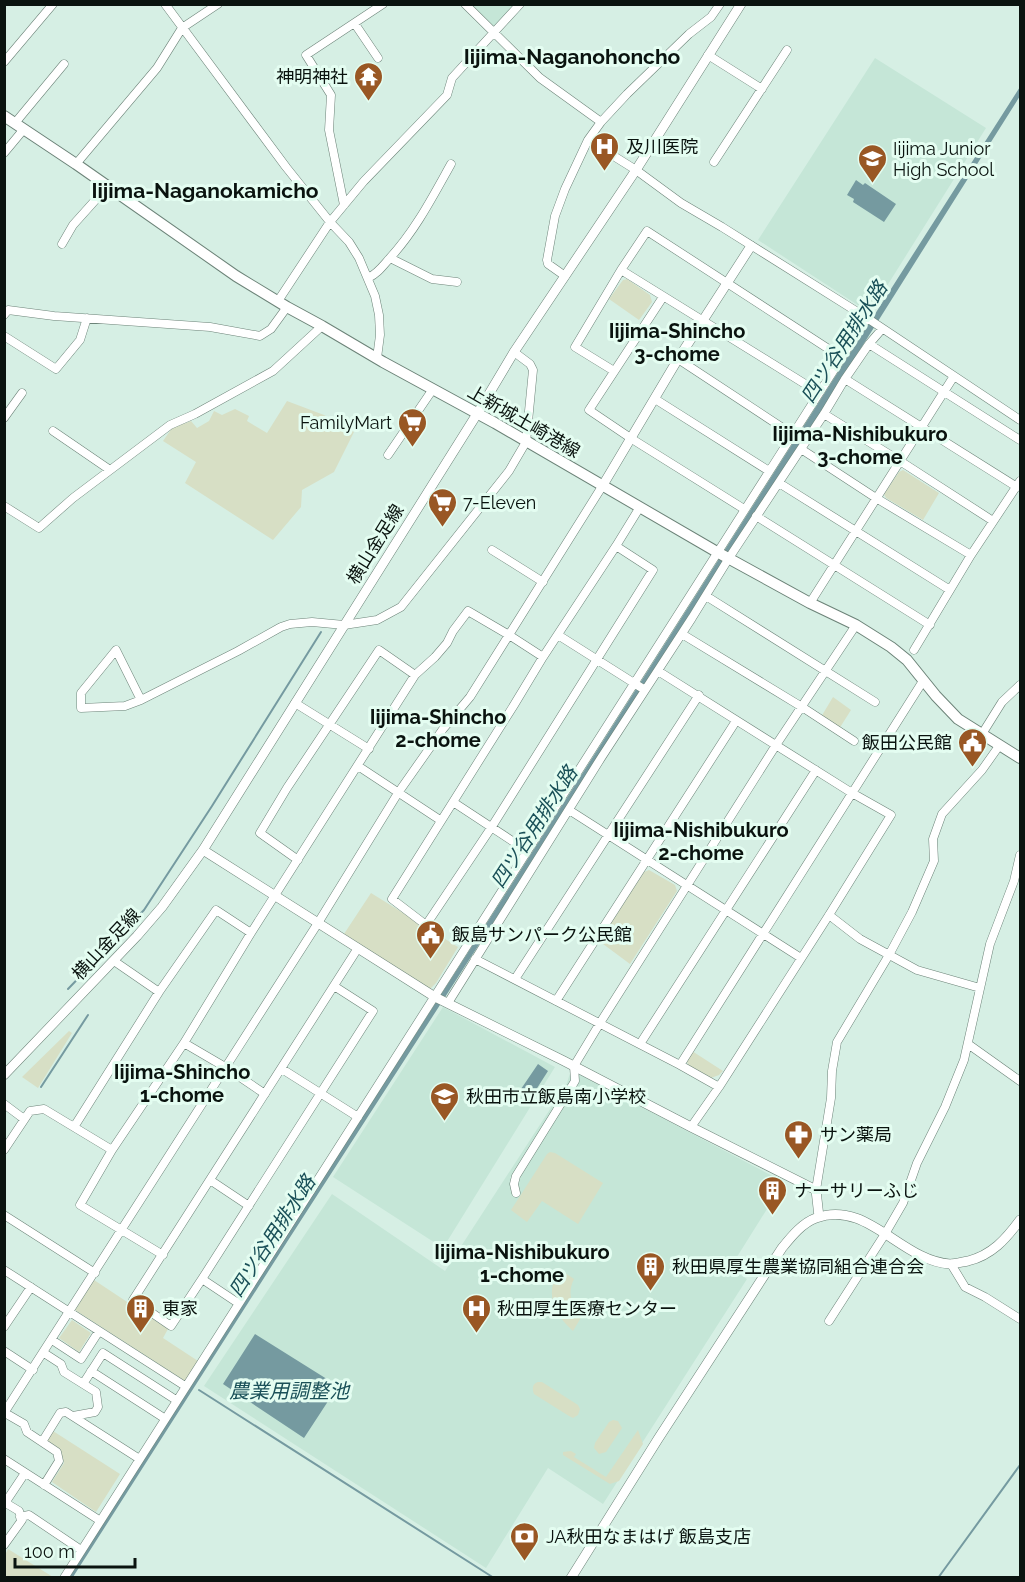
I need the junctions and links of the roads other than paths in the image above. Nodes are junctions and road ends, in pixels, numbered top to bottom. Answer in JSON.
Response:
{"nodes":[{"id":1,"x":53,"y":4,"type":"edge"},
{"id":2,"x":165,"y":4,"type":"edge"},
{"id":3,"x":218,"y":4,"type":"edge"},
{"id":4,"x":382,"y":4,"type":"edge"},
{"id":5,"x":465,"y":4,"type":"edge"},
{"id":6,"x":520,"y":4,"type":"edge"},
{"id":7,"x":741,"y":4,"type":"edge"},
{"id":8,"x":717,"y":6,"type":"edge"},
{"id":9,"x":355,"y":24,"type":"junction"},
{"id":10,"x":182,"y":28,"type":"junction"},
{"id":11,"x":493,"y":33,"type":"junction"},
{"id":12,"x":788,"y":50,"type":"dead end"},
{"id":13,"x":708,"y":55,"type":"junction"},
{"id":14,"x":378,"y":58,"type":"dead end"},
{"id":15,"x":4,"y":62,"type":"edge"},
{"id":16,"x":64,"y":64,"type":"dead end"},
{"id":17,"x":762,"y":89,"type":"junction"},
{"id":18,"x":4,"y":116,"type":"edge"},
{"id":19,"x":601,"y":122,"type":"junction"},
{"id":20,"x":19,"y":126,"type":"junction"},
{"id":21,"x":588,"y":140,"type":"junction"},
{"id":22,"x":4,"y":153,"type":"edge"},
{"id":23,"x":714,"y":162,"type":"dead end"},
{"id":24,"x":76,"y":164,"type":"junction"},
{"id":25,"x":450,"y":164,"type":"dead end"},
{"id":26,"x":636,"y":170,"type":"junction"},
{"id":27,"x":108,"y":186,"type":"junction"},
{"id":28,"x":344,"y":205,"type":"junction"},
{"id":29,"x":330,"y":222,"type":"junction"},
{"id":30,"x":62,"y":244,"type":"dead end"},
{"id":31,"x":751,"y":246,"type":"junction"},
{"id":32,"x":390,"y":258,"type":"junction"},
{"id":33,"x":621,"y":270,"type":"junction"},
{"id":34,"x":565,"y":276,"type":"junction"},
{"id":35,"x":368,"y":278,"type":"junction"},
{"id":36,"x":457,"y":282,"type":"dead end"},
{"id":37,"x":728,"y":283,"type":"junction"},
{"id":38,"x":663,"y":297,"type":"junction"},
{"id":39,"x":282,"y":304,"type":"junction"},
{"id":40,"x":4,"y":315,"type":"edge"},
{"id":41,"x":87,"y":318,"type":"junction"},
{"id":42,"x":704,"y":321,"type":"junction"},
{"id":43,"x":874,"y":323,"type":"junction"},
{"id":44,"x":322,"y":326,"type":"junction"},
{"id":45,"x":4,"y":336,"type":"edge"},
{"id":46,"x":869,"y":344,"type":"junction"},
{"id":47,"x":514,"y":352,"type":"junction"},
{"id":48,"x":841,"y":357,"type":"junction"},
{"id":49,"x":377,"y":358,"type":"junction"},
{"id":50,"x":678,"y":359,"type":"junction"},
{"id":51,"x":614,"y":371,"type":"junction"},
{"id":52,"x":954,"y":376,"type":"junction"},
{"id":53,"x":845,"y":380,"type":"junction"},
{"id":54,"x":433,"y":389,"type":"junction"},
{"id":55,"x":818,"y":392,"type":"junction"},
{"id":56,"x":945,"y":392,"type":"junction"},
{"id":57,"x":22,"y":393,"type":"dead end"},
{"id":58,"x":655,"y":399,"type":"junction"},
{"id":59,"x":477,"y":414,"type":"junction"},
{"id":60,"x":824,"y":414,"type":"junction"},
{"id":61,"x":4,"y":418,"type":"edge"},
{"id":62,"x":1020,"y":420,"type":"edge"},
{"id":63,"x":922,"y":428,"type":"junction"},
{"id":64,"x":53,"y":431,"type":"dead end"},
{"id":65,"x":792,"y":434,"type":"junction"},
{"id":66,"x":632,"y":439,"type":"junction"},
{"id":67,"x":1020,"y":440,"type":"edge"},
{"id":68,"x":526,"y":442,"type":"junction"},
{"id":69,"x":801,"y":449,"type":"junction"},
{"id":70,"x":388,"y":455,"type":"dead end"},
{"id":71,"x":900,"y":461,"type":"junction"},
{"id":72,"x":110,"y":470,"type":"junction"},
{"id":73,"x":769,"y":471,"type":"junction"},
{"id":74,"x":779,"y":483,"type":"junction"},
{"id":75,"x":1018,"y":484,"type":"edge"},
{"id":76,"x":603,"y":485,"type":"junction"},
{"id":77,"x":876,"y":498,"type":"junction"},
{"id":78,"x":4,"y":506,"type":"edge"},
{"id":79,"x":640,"y":507,"type":"junction"},
{"id":80,"x":744,"y":509,"type":"junction"},
{"id":81,"x":756,"y":516,"type":"junction"},
{"id":82,"x":993,"y":521,"type":"junction"},
{"id":83,"x":856,"y":530,"type":"junction"},
{"id":84,"x":616,"y":546,"type":"junction"},
{"id":85,"x":492,"y":550,"type":"dead end"},
{"id":86,"x":723,"y":555,"type":"junction"},
{"id":87,"x":971,"y":555,"type":"junction"},
{"id":88,"x":834,"y":564,"type":"junction"},
{"id":89,"x":543,"y":582,"type":"junction"},
{"id":90,"x":950,"y":590,"type":"junction"},
{"id":91,"x":706,"y":596,"type":"junction"},
{"id":92,"x":810,"y":603,"type":"junction"},
{"id":93,"x":344,"y":625,"type":"junction"},
{"id":94,"x":856,"y":625,"type":"junction"},
{"id":95,"x":930,"y":625,"type":"junction"},
{"id":96,"x":682,"y":634,"type":"junction"},
{"id":97,"x":509,"y":635,"type":"junction"},
{"id":98,"x":558,"y":635,"type":"junction"},
{"id":99,"x":914,"y":650,"type":"dead end"},
{"id":100,"x":543,"y":657,"type":"junction"},
{"id":101,"x":597,"y":660,"type":"junction"},
{"id":102,"x":825,"y":670,"type":"junction"},
{"id":103,"x":658,"y":671,"type":"junction"},
{"id":104,"x":416,"y":675,"type":"junction"},
{"id":105,"x":923,"y":681,"type":"junction"},
{"id":106,"x":635,"y":684,"type":"junction"},
{"id":107,"x":1020,"y":685,"type":"edge"},
{"id":108,"x":645,"y":690,"type":"junction"},
{"id":109,"x":699,"y":695,"type":"junction"},
{"id":110,"x":141,"y":700,"type":"junction"},
{"id":111,"x":875,"y":702,"type":"dead end"},
{"id":112,"x":295,"y":703,"type":"junction"},
{"id":113,"x":802,"y":707,"type":"junction"},
{"id":114,"x":736,"y":721,"type":"junction"},
{"id":115,"x":330,"y":725,"type":"junction"},
{"id":116,"x":982,"y":734,"type":"junction"},
{"id":117,"x":854,"y":741,"type":"dead end"},
{"id":118,"x":776,"y":745,"type":"junction"},
{"id":119,"x":999,"y":746,"type":"junction"},
{"id":120,"x":369,"y":749,"type":"junction"},
{"id":121,"x":1020,"y":758,"type":"edge"},
{"id":122,"x":358,"y":766,"type":"junction"},
{"id":123,"x":816,"y":770,"type":"junction"},
{"id":124,"x":398,"y":793,"type":"junction"},
{"id":125,"x":852,"y":793,"type":"junction"},
{"id":126,"x":453,"y":802,"type":"junction"},
{"id":127,"x":569,"y":810,"type":"junction"},
{"id":128,"x":440,"y":820,"type":"junction"},
{"id":129,"x":491,"y":828,"type":"junction"},
{"id":130,"x":609,"y":835,"type":"junction"},
{"id":131,"x":203,"y":850,"type":"junction"},
{"id":132,"x":526,"y":850,"type":"junction"},
{"id":133,"x":1020,"y":855,"type":"edge"},
{"id":134,"x":298,"y":860,"type":"junction"},
{"id":135,"x":647,"y":860,"type":"junction"},
{"id":136,"x":688,"y":886,"type":"junction"},
{"id":137,"x":275,"y":896,"type":"junction"},
{"id":138,"x":726,"y":911,"type":"junction"},
{"id":139,"x":829,"y":915,"type":"junction"},
{"id":140,"x":318,"y":923,"type":"junction"},
{"id":141,"x":251,"y":933,"type":"junction"},
{"id":142,"x":763,"y":935,"type":"junction"},
{"id":143,"x":358,"y":948,"type":"junction"},
{"id":144,"x":890,"y":955,"type":"junction"},
{"id":145,"x":801,"y":958,"type":"junction"},
{"id":146,"x":474,"y":959,"type":"junction"},
{"id":147,"x":114,"y":962,"type":"junction"},
{"id":148,"x":515,"y":979,"type":"junction"},
{"id":149,"x":334,"y":986,"type":"junction"},
{"id":150,"x":980,"y":988,"type":"junction"},
{"id":151,"x":159,"y":993,"type":"junction"},
{"id":152,"x":441,"y":1000,"type":"junction"},
{"id":153,"x":556,"y":1001,"type":"junction"},
{"id":154,"x":600,"y":1023,"type":"junction"},
{"id":155,"x":184,"y":1043,"type":"junction"},
{"id":156,"x":640,"y":1044,"type":"junction"},
{"id":157,"x":968,"y":1044,"type":"junction"},
{"id":158,"x":680,"y":1065,"type":"junction"},
{"id":159,"x":574,"y":1066,"type":"junction"},
{"id":160,"x":225,"y":1067,"type":"junction"},
{"id":161,"x":282,"y":1069,"type":"junction"},
{"id":162,"x":4,"y":1076,"type":"edge"},
{"id":163,"x":1020,"y":1081,"type":"edge"},
{"id":164,"x":719,"y":1087,"type":"junction"},
{"id":165,"x":265,"y":1094,"type":"junction"},
{"id":166,"x":320,"y":1094,"type":"junction"},
{"id":167,"x":4,"y":1104,"type":"edge"},
{"id":168,"x":358,"y":1117,"type":"junction"},
{"id":169,"x":24,"y":1119,"type":"junction"},
{"id":170,"x":74,"y":1126,"type":"junction"},
{"id":171,"x":691,"y":1127,"type":"junction"},
{"id":172,"x":4,"y":1150,"type":"edge"},
{"id":173,"x":112,"y":1150,"type":"junction"},
{"id":174,"x":210,"y":1180,"type":"junction"},
{"id":175,"x":816,"y":1190,"type":"junction"},
{"id":176,"x":516,"y":1193,"type":"dead end"},
{"id":177,"x":249,"y":1206,"type":"junction"},
{"id":178,"x":4,"y":1215,"type":"edge"},
{"id":179,"x":819,"y":1217,"type":"junction"},
{"id":180,"x":1020,"y":1220,"type":"edge"},
{"id":181,"x":122,"y":1229,"type":"junction"},
{"id":182,"x":885,"y":1234,"type":"junction"},
{"id":183,"x":163,"y":1254,"type":"junction"},
{"id":184,"x":951,"y":1264,"type":"junction"},
{"id":185,"x":4,"y":1270,"type":"edge"},
{"id":186,"x":95,"y":1273,"type":"junction"},
{"id":187,"x":202,"y":1279,"type":"junction"},
{"id":188,"x":31,"y":1287,"type":"junction"},
{"id":189,"x":238,"y":1303,"type":"junction"},
{"id":190,"x":70,"y":1312,"type":"junction"},
{"id":191,"x":1020,"y":1319,"type":"edge"},
{"id":192,"x":829,"y":1321,"type":"dead end"},
{"id":193,"x":4,"y":1327,"type":"edge"},
{"id":194,"x":99,"y":1330,"type":"junction"},
{"id":195,"x":52,"y":1340,"type":"junction"},
{"id":196,"x":4,"y":1352,"type":"edge"},
{"id":197,"x":44,"y":1353,"type":"junction"},
{"id":198,"x":141,"y":1358,"type":"junction"},
{"id":199,"x":33,"y":1370,"type":"junction"},
{"id":200,"x":91,"y":1371,"type":"junction"},
{"id":201,"x":133,"y":1372,"type":"junction"},
{"id":202,"x":83,"y":1384,"type":"junction"},
{"id":203,"x":185,"y":1386,"type":"junction"},
{"id":204,"x":176,"y":1400,"type":"junction"},
{"id":205,"x":5,"y":1412,"type":"edge"},
{"id":206,"x":73,"y":1416,"type":"junction"},
{"id":207,"x":164,"y":1418,"type":"junction"},
{"id":208,"x":42,"y":1442,"type":"junction"},
{"id":209,"x":138,"y":1458,"type":"junction"},
{"id":210,"x":4,"y":1459,"type":"edge"},
{"id":211,"x":25,"y":1473,"type":"junction"},
{"id":212,"x":44,"y":1485,"type":"junction"},
{"id":213,"x":5,"y":1502,"type":"edge"},
{"id":214,"x":20,"y":1517,"type":"junction"},
{"id":215,"x":99,"y":1520,"type":"junction"},
{"id":216,"x":5,"y":1544,"type":"edge"},
{"id":217,"x":81,"y":1550,"type":"junction"},
{"id":218,"x":64,"y":1578,"type":"edge"},
{"id":219,"x":571,"y":1578,"type":"edge"}],
"edges":[{"from":1,"to":15,"type":"street"},
{"from":2,"to":10,"type":"street"},
{"from":3,"to":10,"type":"street"},
{"from":4,"to":9,"type":"street"},
{"from":5,"to":11,"type":"street"},
{"from":6,"to":11,"type":"street"},
{"from":7,"to":13,"type":"street","name":"横山金足線"},
{"from":8,"to":19,"type":"street"},
{"from":9,"to":14,"type":"street"},
{"from":9,"to":28,"type":"street"},
{"from":10,"to":24,"type":"street"},
{"from":10,"to":29,"type":"street"},
{"from":11,"to":19,"type":"street"},
{"from":11,"to":28,"type":"street"},
{"from":12,"to":17,"type":"street"},
{"from":13,"to":17,"type":"street"},
{"from":13,"to":26,"type":"street","name":"横山金足線"},
{"from":16,"to":20,"type":"street"},
{"from":17,"to":23,"type":"street"},
{"from":18,"to":20,"type":"main road","name":"上新城土崎港線"},
{"from":19,"to":21,"type":"street"},
{"from":20,"to":22,"type":"street"},
{"from":20,"to":24,"type":"main road","name":"上新城土崎港線"},
{"from":21,"to":26,"type":"street"},
{"from":21,"to":34,"type":"street"},
{"from":24,"to":27,"type":"main road","name":"上新城土崎港線"},
{"from":25,"to":32,"type":"street"},
{"from":26,"to":31,"type":"street"},
{"from":26,"to":34,"type":"street","name":"横山金足線"},
{"from":27,"to":30,"type":"street"},
{"from":27,"to":39,"type":"main road","name":"上新城土崎港線"},
{"from":28,"to":29,"type":"street"},
{"from":29,"to":35,"type":"street"},
{"from":29,"to":39,"type":"street"},
{"from":31,"to":37,"type":"street"},
{"from":31,"to":43,"type":"street"},
{"from":32,"to":35,"type":"street"},
{"from":32,"to":36,"type":"street"},
{"from":33,"to":37,"type":"street"},
{"from":33,"to":38,"type":"street"},
{"from":33,"to":51,"type":"street"},
{"from":34,"to":47,"type":"street","name":"横山金足線"},
{"from":35,"to":49,"type":"street"},
{"from":37,"to":42,"type":"street"},
{"from":37,"to":48,"type":"street"},
{"from":38,"to":42,"type":"street"},
{"from":38,"to":51,"type":"street"},
{"from":39,"to":41,"type":"street"},
{"from":39,"to":44,"type":"main road","name":"上新城土崎港線"},
{"from":40,"to":41,"type":"street"},
{"from":41,"to":45,"type":"street"},
{"from":42,"to":50,"type":"street"},
{"from":42,"to":55,"type":"street"},
{"from":43,"to":46,"type":"street"},
{"from":43,"to":48,"type":"street"},
{"from":43,"to":52,"type":"street"},
{"from":44,"to":49,"type":"main road","name":"上新城土崎港線"},
{"from":44,"to":72,"type":"street"},
{"from":46,"to":53,"type":"street"},
{"from":46,"to":56,"type":"street"},
{"from":47,"to":59,"type":"street","name":"横山金足線"},
{"from":47,"to":68,"type":"street"},
{"from":48,"to":55,"type":"street"},
{"from":49,"to":54,"type":"main road","name":"上新城土崎港線"},
{"from":50,"to":58,"type":"street"},
{"from":50,"to":65,"type":"street"},
{"from":51,"to":66,"type":"street"},
{"from":52,"to":56,"type":"street"},
{"from":52,"to":62,"type":"street"},
{"from":53,"to":60,"type":"street"},
{"from":53,"to":63,"type":"street"},
{"from":54,"to":59,"type":"main road","name":"上新城土崎港線"},
{"from":54,"to":70,"type":"street"},
{"from":55,"to":65,"type":"street"},
{"from":56,"to":63,"type":"street"},
{"from":56,"to":67,"type":"street"},
{"from":57,"to":61,"type":"street"},
{"from":58,"to":66,"type":"street"},
{"from":58,"to":73,"type":"street"},
{"from":59,"to":68,"type":"main road","name":"上新城土崎港線"},
{"from":59,"to":93,"type":"street","name":"横山金足線"},
{"from":60,"to":69,"type":"street"},
{"from":60,"to":71,"type":"street"},
{"from":63,"to":71,"type":"street"},
{"from":63,"to":75,"type":"street"},
{"from":64,"to":72,"type":"street"},
{"from":65,"to":73,"type":"street"},
{"from":66,"to":76,"type":"street"},
{"from":66,"to":80,"type":"street"},
{"from":68,"to":76,"type":"main road","name":"上新城土崎港線"},
{"from":68,"to":93,"type":"street"},
{"from":69,"to":74,"type":"street"},
{"from":69,"to":77,"type":"street"},
{"from":71,"to":77,"type":"street"},
{"from":71,"to":82,"type":"street"},
{"from":72,"to":78,"type":"street"},
{"from":73,"to":80,"type":"street"},
{"from":74,"to":81,"type":"street"},
{"from":74,"to":83,"type":"street"},
{"from":75,"to":82,"type":"street"},
{"from":76,"to":79,"type":"main road","name":"上新城土崎港線"},
{"from":76,"to":89,"type":"street"},
{"from":77,"to":83,"type":"street"},
{"from":77,"to":87,"type":"street"},
{"from":79,"to":84,"type":"street"},
{"from":79,"to":86,"type":"main road","name":"上新城土崎港線"},
{"from":80,"to":86,"type":"street"},
{"from":81,"to":86,"type":"street"},
{"from":81,"to":88,"type":"street"},
{"from":82,"to":87,"type":"street"},
{"from":83,"to":88,"type":"street"},
{"from":83,"to":90,"type":"street"},
{"from":84,"to":98,"type":"street"},
{"from":84,"to":101,"type":"street"},
{"from":85,"to":89,"type":"street"},
{"from":86,"to":91,"type":"street"},
{"from":86,"to":92,"type":"main road","name":"上新城土崎港線"},
{"from":86,"to":106,"type":"street"},
{"from":87,"to":90,"type":"street"},
{"from":88,"to":92,"type":"street"},
{"from":88,"to":95,"type":"street"},
{"from":89,"to":97,"type":"street"},
{"from":90,"to":95,"type":"street"},
{"from":91,"to":96,"type":"street"},
{"from":91,"to":102,"type":"street"},
{"from":92,"to":94,"type":"main road","name":"上新城土崎港線"},
{"from":93,"to":110,"type":"street"},
{"from":93,"to":112,"type":"street","name":"横山金足線"},
{"from":94,"to":102,"type":"street"},
{"from":94,"to":105,"type":"main road","name":"上新城土崎港線"},
{"from":95,"to":99,"type":"street"},
{"from":96,"to":103,"type":"street"},
{"from":96,"to":113,"type":"street"},
{"from":97,"to":100,"type":"street"},
{"from":97,"to":104,"type":"street"},
{"from":97,"to":124,"type":"street"},
{"from":98,"to":100,"type":"street"},
{"from":98,"to":101,"type":"street"},
{"from":100,"to":126,"type":"street"},
{"from":101,"to":106,"type":"street"},
{"from":101,"to":129,"type":"street"},
{"from":102,"to":111,"type":"street"},
{"from":102,"to":113,"type":"street"},
{"from":103,"to":108,"type":"street"},
{"from":103,"to":109,"type":"street"},
{"from":104,"to":115,"type":"street"},
{"from":104,"to":120,"type":"street"},
{"from":105,"to":116,"type":"main road","name":"上新城土崎港線"},
{"from":105,"to":125,"type":"street"},
{"from":106,"to":108,"type":"street"},
{"from":106,"to":132,"type":"street"},
{"from":107,"to":116,"type":"street"},
{"from":108,"to":127,"type":"street"},
{"from":109,"to":114,"type":"street"},
{"from":109,"to":130,"type":"street"},
{"from":110,"to":110,"type":"street"},
{"from":112,"to":115,"type":"street"},
{"from":112,"to":131,"type":"street","name":"横山金足線"},
{"from":113,"to":117,"type":"street"},
{"from":113,"to":118,"type":"street"},
{"from":114,"to":118,"type":"street"},
{"from":114,"to":135,"type":"street"},
{"from":115,"to":120,"type":"street"},
{"from":115,"to":134,"type":"street"},
{"from":116,"to":119,"type":"main road","name":"上新城土崎港線"},
{"from":118,"to":123,"type":"street"},
{"from":118,"to":136,"type":"street"},
{"from":119,"to":121,"type":"main road","name":"上新城土崎港線"},
{"from":119,"to":144,"type":"street"},
{"from":120,"to":122,"type":"street"},
{"from":122,"to":124,"type":"street"},
{"from":122,"to":134,"type":"street"},
{"from":123,"to":125,"type":"street"},
{"from":123,"to":138,"type":"street"},
{"from":124,"to":128,"type":"street"},
{"from":124,"to":140,"type":"street"},
{"from":125,"to":139,"type":"street"},
{"from":125,"to":142,"type":"street"},
{"from":126,"to":128,"type":"street"},
{"from":126,"to":129,"type":"street"},
{"from":127,"to":130,"type":"street"},
{"from":127,"to":146,"type":"street"},
{"from":128,"to":129,"type":"street"},
{"from":129,"to":132,"type":"street"},
{"from":130,"to":135,"type":"street"},
{"from":130,"to":148,"type":"street"},
{"from":131,"to":137,"type":"street"},
{"from":131,"to":147,"type":"street","name":"横山金足線"},
{"from":132,"to":152,"type":"street"},
{"from":133,"to":150,"type":"street"},
{"from":134,"to":137,"type":"street"},
{"from":135,"to":136,"type":"street"},
{"from":135,"to":153,"type":"street"},
{"from":136,"to":138,"type":"street"},
{"from":136,"to":154,"type":"street"},
{"from":137,"to":140,"type":"street"},
{"from":137,"to":141,"type":"street"},
{"from":138,"to":142,"type":"street"},
{"from":138,"to":156,"type":"street"},
{"from":139,"to":144,"type":"street"},
{"from":139,"to":145,"type":"street"},
{"from":140,"to":143,"type":"street"},
{"from":140,"to":160,"type":"street"},
{"from":141,"to":151,"type":"street"},
{"from":141,"to":155,"type":"street"},
{"from":142,"to":145,"type":"street"},
{"from":142,"to":158,"type":"street"},
{"from":143,"to":149,"type":"street"},
{"from":143,"to":152,"type":"street"},
{"from":144,"to":150,"type":"street"},
{"from":144,"to":175,"type":"street"},
{"from":145,"to":164,"type":"street"},
{"from":146,"to":148,"type":"street"},
{"from":146,"to":152,"type":"street"},
{"from":147,"to":151,"type":"street"},
{"from":147,"to":162,"type":"street","name":"横山金足線"},
{"from":148,"to":153,"type":"street"},
{"from":149,"to":161,"type":"street"},
{"from":149,"to":166,"type":"street"},
{"from":150,"to":157,"type":"street"},
{"from":151,"to":170,"type":"street"},
{"from":152,"to":159,"type":"street"},
{"from":152,"to":168,"type":"street"},
{"from":153,"to":154,"type":"street"},
{"from":154,"to":156,"type":"street"},
{"from":154,"to":159,"type":"street"},
{"from":155,"to":160,"type":"street"},
{"from":155,"to":173,"type":"street"},
{"from":156,"to":158,"type":"street"},
{"from":157,"to":163,"type":"street"},
{"from":157,"to":182,"type":"street"},
{"from":158,"to":164,"type":"street"},
{"from":159,"to":171,"type":"street"},
{"from":159,"to":176,"type":"street"},
{"from":160,"to":165,"type":"street"},
{"from":160,"to":181,"type":"street"},
{"from":161,"to":165,"type":"street"},
{"from":161,"to":166,"type":"street"},
{"from":164,"to":171,"type":"street"},
{"from":165,"to":174,"type":"street"},
{"from":166,"to":168,"type":"street"},
{"from":166,"to":177,"type":"street"},
{"from":167,"to":169,"type":"street"},
{"from":168,"to":189,"type":"street"},
{"from":169,"to":170,"type":"street"},
{"from":169,"to":172,"type":"street"},
{"from":170,"to":173,"type":"street"},
{"from":171,"to":175,"type":"street"},
{"from":173,"to":181,"type":"street"},
{"from":174,"to":177,"type":"street"},
{"from":174,"to":183,"type":"street"},
{"from":175,"to":179,"type":"street"},
{"from":177,"to":187,"type":"street"},
{"from":178,"to":186,"type":"street"},
{"from":179,"to":182,"type":"street"},
{"from":179,"to":219,"type":"street"},
{"from":180,"to":184,"type":"street"},
{"from":181,"to":183,"type":"street"},
{"from":181,"to":186,"type":"street"},
{"from":182,"to":184,"type":"street"},
{"from":182,"to":192,"type":"street"},
{"from":183,"to":187,"type":"street"},
{"from":184,"to":191,"type":"street"},
{"from":185,"to":188,"type":"street"},
{"from":186,"to":190,"type":"street"},
{"from":187,"to":189,"type":"street"},
{"from":188,"to":190,"type":"street"},
{"from":188,"to":193,"type":"street"},
{"from":189,"to":203,"type":"street"},
{"from":190,"to":194,"type":"street"},
{"from":190,"to":195,"type":"street"},
{"from":194,"to":195,"type":"street"},
{"from":194,"to":198,"type":"street"},
{"from":195,"to":197,"type":"street"},
{"from":196,"to":199,"type":"street"},
{"from":197,"to":199,"type":"street"},
{"from":197,"to":202,"type":"street"},
{"from":198,"to":201,"type":"street"},
{"from":198,"to":203,"type":"street"},
{"from":199,"to":205,"type":"street"},
{"from":200,"to":201,"type":"street"},
{"from":200,"to":202,"type":"street"},
{"from":200,"to":207,"type":"street"},
{"from":201,"to":204,"type":"street"},
{"from":202,"to":206,"type":"street"},
{"from":203,"to":204,"type":"street"},
{"from":204,"to":207,"type":"street"},
{"from":205,"to":208,"type":"street"},
{"from":206,"to":208,"type":"street"},
{"from":206,"to":209,"type":"street"},
{"from":207,"to":209,"type":"street"},
{"from":208,"to":212,"type":"street"},
{"from":209,"to":215,"type":"street"},
{"from":210,"to":211,"type":"street"},
{"from":211,"to":212,"type":"street"},
{"from":211,"to":213,"type":"street"},
{"from":212,"to":215,"type":"street"},
{"from":213,"to":214,"type":"street"},
{"from":214,"to":216,"type":"street"},
{"from":214,"to":217,"type":"street"},
{"from":215,"to":217,"type":"street"},
{"from":217,"to":218,"type":"street"}]}
